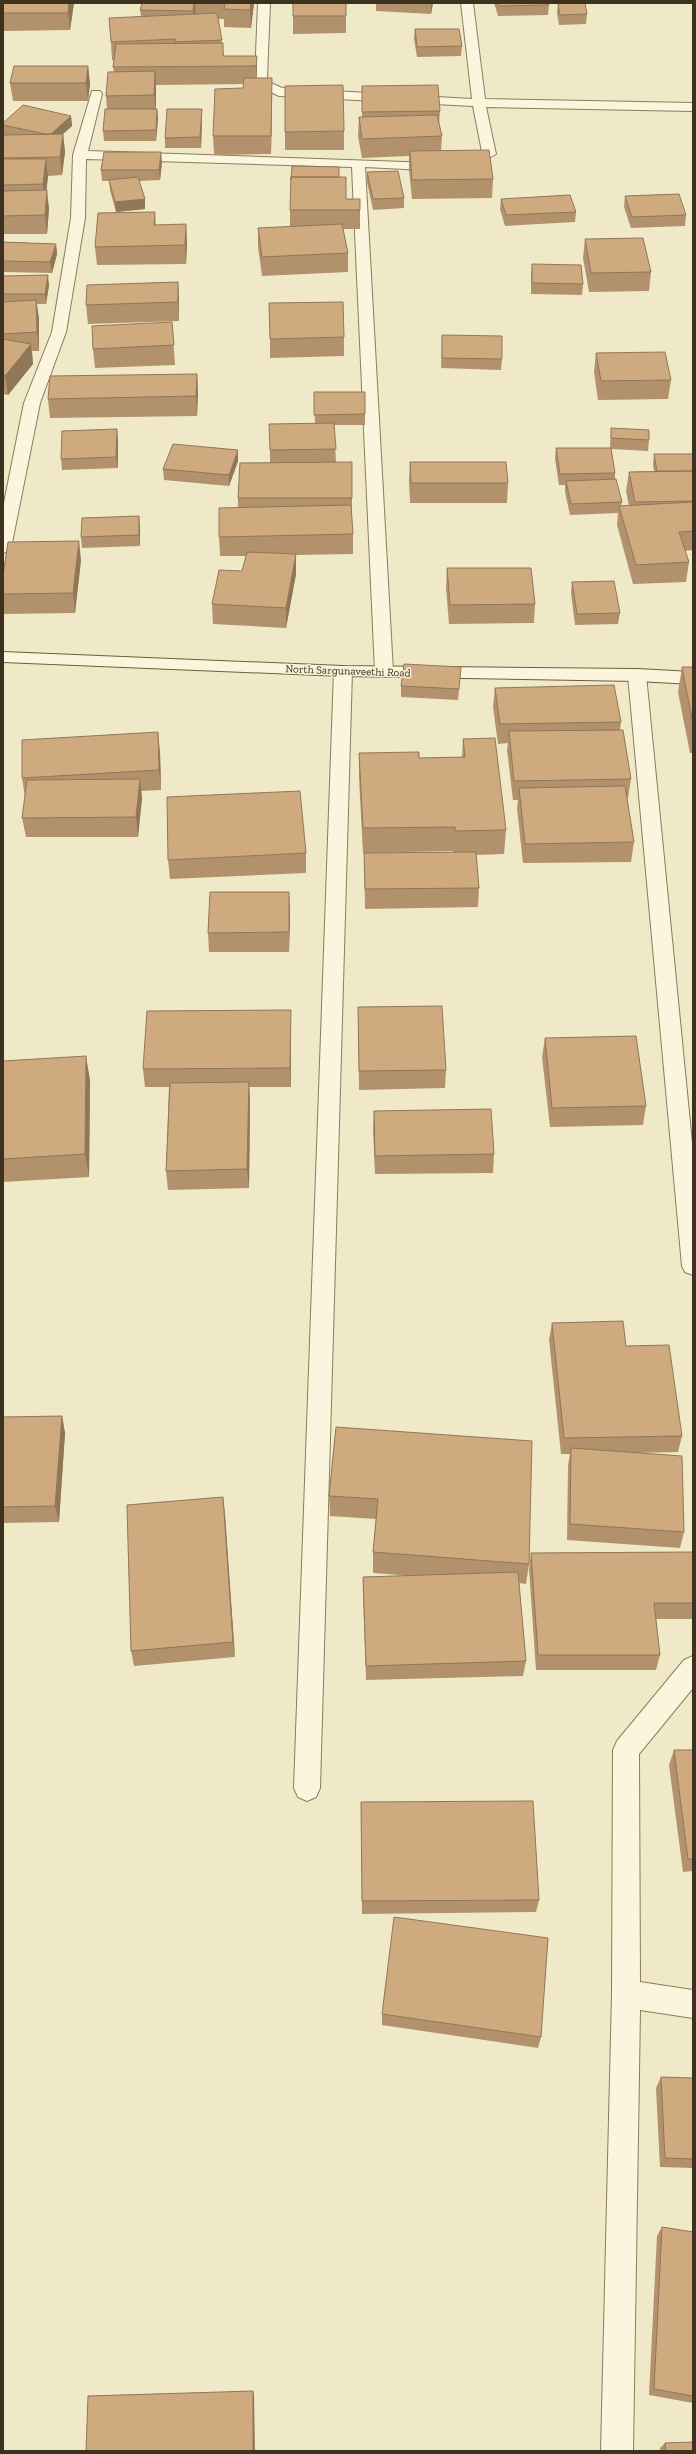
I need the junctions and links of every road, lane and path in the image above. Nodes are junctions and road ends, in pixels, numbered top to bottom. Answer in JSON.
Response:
{"nodes":[{"id":1,"x":264,"y":3,"type":"edge"},
{"id":2,"x":467,"y":3,"type":"edge"},
{"id":3,"x":96,"y":94,"type":"dead end"},
{"id":4,"x":479,"y":103,"type":"junction"},
{"id":5,"x":693,"y":107,"type":"edge"},
{"id":6,"x":80,"y":155,"type":"junction"},
{"id":7,"x":358,"y":162,"type":"junction"},
{"id":8,"x":3,"y":548,"type":"edge"},
{"id":9,"x":3,"y":657,"type":"edge"},
{"id":10,"x":343,"y":671,"type":"junction"},
{"id":11,"x":384,"y":672,"type":"junction"},
{"id":12,"x":637,"y":675,"type":"junction"},
{"id":13,"x":693,"y":678,"type":"edge"},
{"id":14,"x":693,"y":1266,"type":"edge"},
{"id":15,"x":693,"y":1668,"type":"edge"},
{"id":16,"x":307,"y":1788,"type":"dead end"},
{"id":17,"x":626,"y":1994,"type":"junction"},
{"id":18,"x":693,"y":2004,"type":"edge"},
{"id":19,"x":617,"y":2451,"type":"edge"}],
"edges":[{"from":1,"to":4,"type":"street"},
{"from":2,"to":4,"type":"street"},
{"from":3,"to":6,"type":"street"},
{"from":4,"to":5,"type":"street"},
{"from":4,"to":7,"type":"street"},
{"from":6,"to":7,"type":"street"},
{"from":6,"to":8,"type":"street"},
{"from":7,"to":11,"type":"street"},
{"from":9,"to":10,"type":"street","name":"North Sargunaveethi Road"},
{"from":10,"to":11,"type":"street","name":"North Sargunaveethi Road"},
{"from":10,"to":16,"type":"street"},
{"from":11,"to":12,"type":"street","name":"North Sargunaveethi Road"},
{"from":12,"to":13,"type":"street","name":"North Sargunaveethi Road"},
{"from":12,"to":14,"type":"street"},
{"from":15,"to":17,"type":"street"},
{"from":17,"to":18,"type":"street"},
{"from":17,"to":19,"type":"street"}]}
